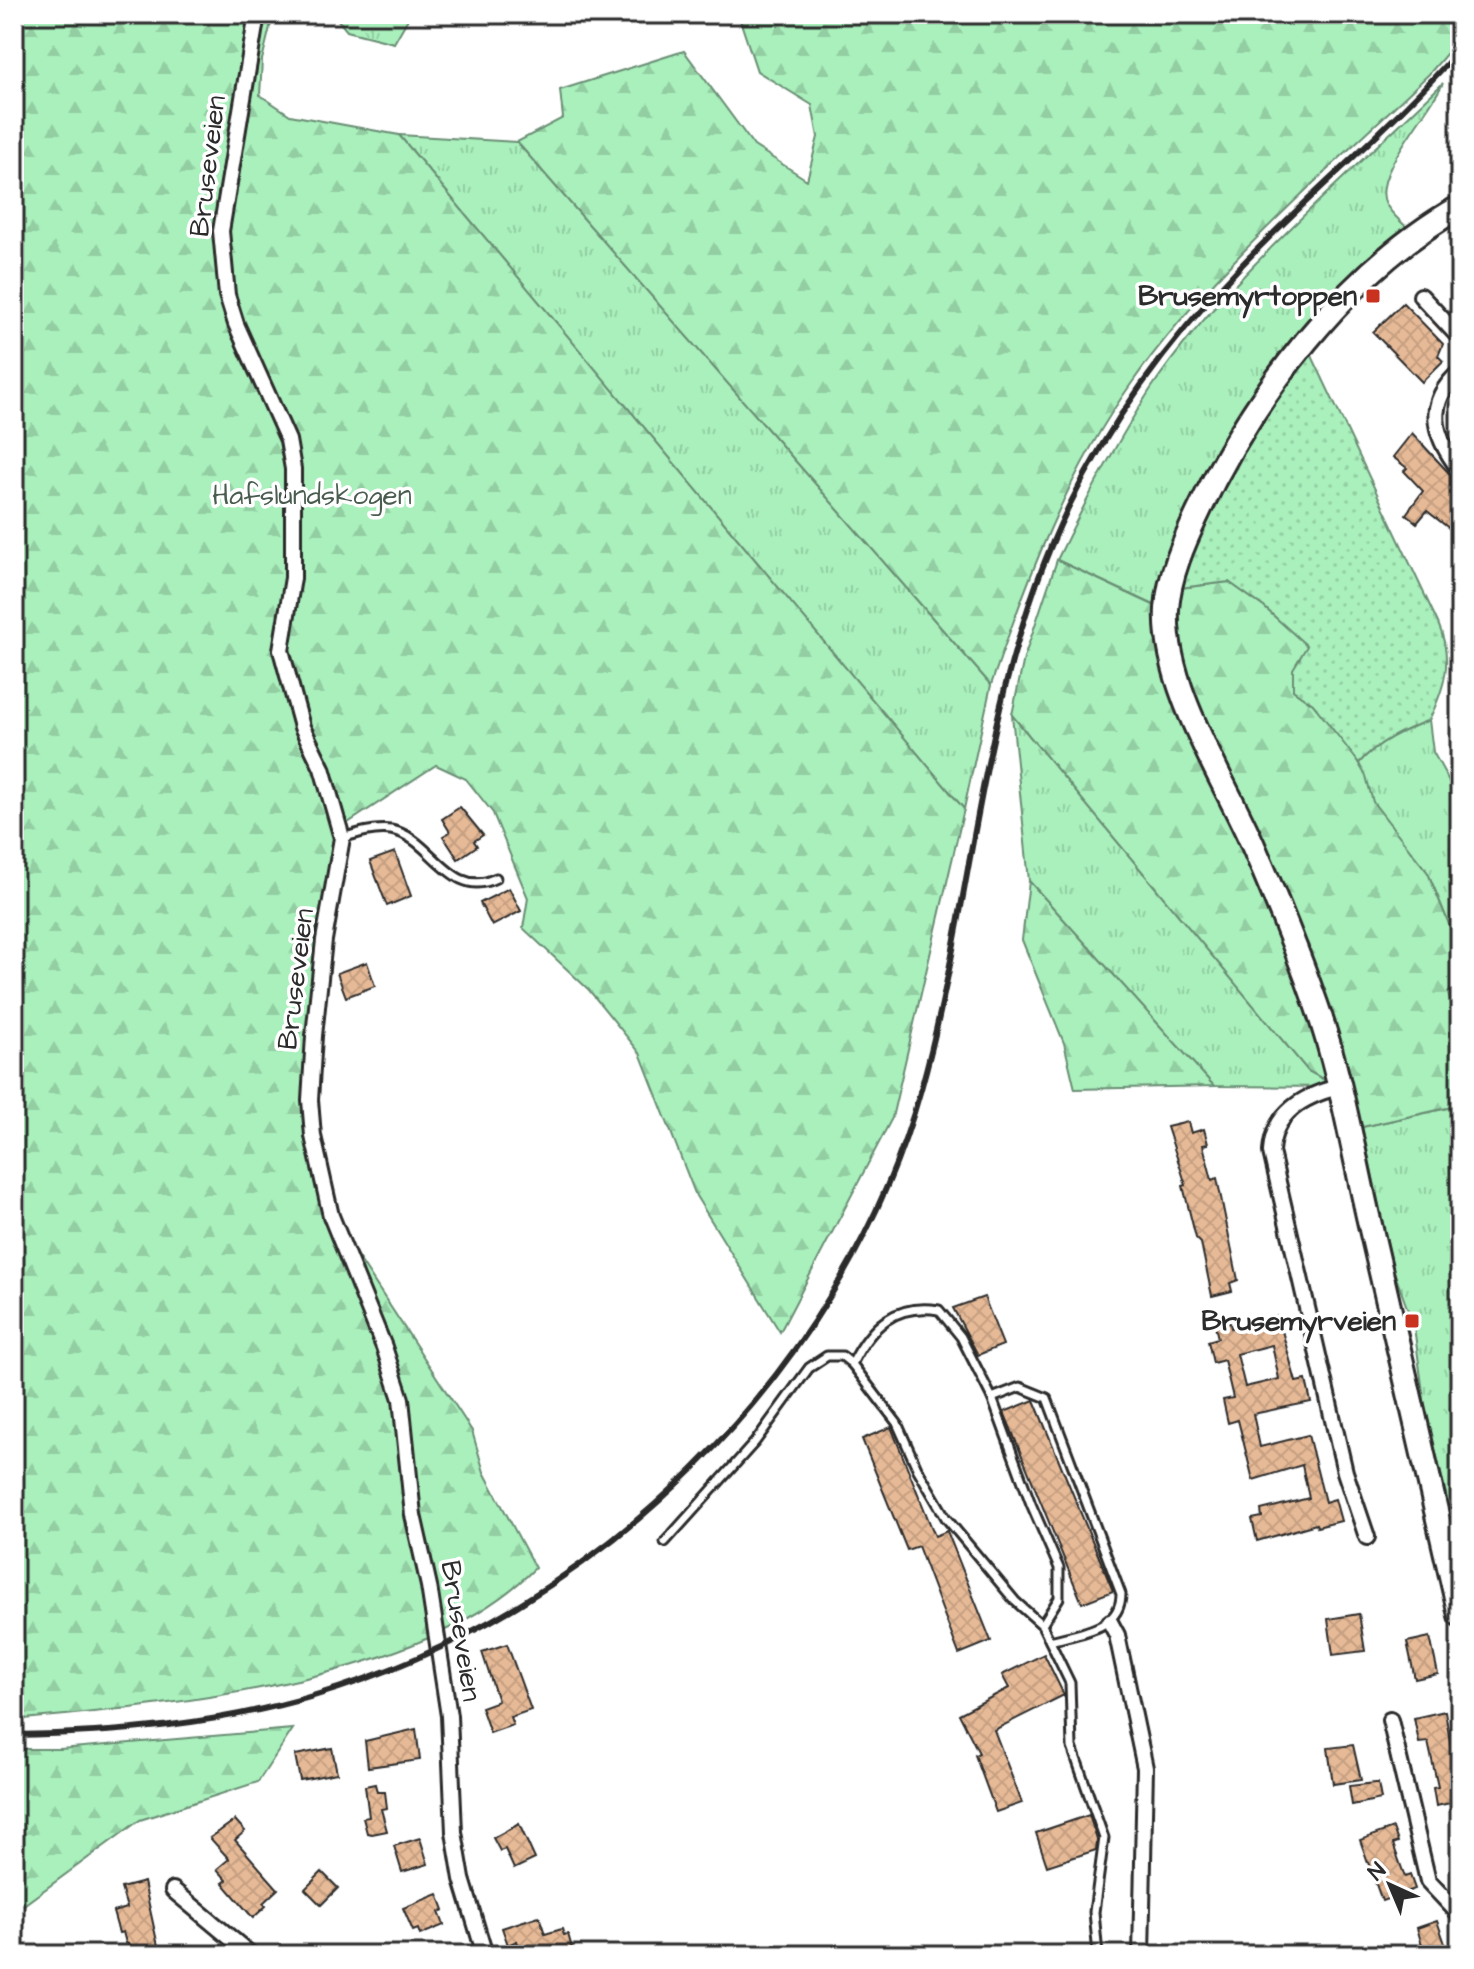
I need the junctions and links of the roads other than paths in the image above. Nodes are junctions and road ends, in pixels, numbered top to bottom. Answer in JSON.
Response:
{"nodes":[{"id":1,"x":257,"y":14,"type":"edge"},
{"id":2,"x":1460,"y":207,"type":"edge"},
{"id":3,"x":1421,"y":296,"type":"dead end"},
{"id":4,"x":1460,"y":338,"type":"edge"},
{"id":5,"x":1460,"y":372,"type":"edge"},
{"id":6,"x":1460,"y":470,"type":"edge"},
{"id":7,"x":342,"y":838,"type":"junction"},
{"id":8,"x":496,"y":878,"type":"dead end"},
{"id":9,"x":1338,"y":1087,"type":"junction"},
{"id":10,"x":852,"y":1364,"type":"junction"},
{"id":11,"x":992,"y":1398,"type":"junction"},
{"id":12,"x":1367,"y":1537,"type":"dead end"},
{"id":13,"x":665,"y":1542,"type":"dead end"},
{"id":14,"x":1460,"y":1615,"type":"edge"},
{"id":15,"x":1110,"y":1622,"type":"junction"},
{"id":16,"x":1042,"y":1625,"type":"junction"},
{"id":17,"x":1050,"y":1641,"type":"junction"},
{"id":18,"x":1390,"y":1720,"type":"dead end"},
{"id":19,"x":173,"y":1890,"type":"dead end"},
{"id":20,"x":1460,"y":1915,"type":"edge"},
{"id":21,"x":251,"y":1955,"type":"edge"},
{"id":22,"x":485,"y":1955,"type":"edge"},
{"id":23,"x":1098,"y":1955,"type":"edge"},
{"id":24,"x":1141,"y":1955,"type":"edge"}],
"edges":[{"from":1,"to":7,"type":"street","name":"Bruseveien"},
{"from":2,"to":9,"type":"street"},
{"from":3,"to":4,"type":"street"},
{"from":5,"to":6,"type":"street"},
{"from":7,"to":8,"type":"lane"},
{"from":7,"to":22,"type":"street","name":"Bruseveien"},
{"from":9,"to":12,"type":"street"},
{"from":9,"to":14,"type":"street"},
{"from":10,"to":11,"type":"lane"},
{"from":10,"to":13,"type":"lane"},
{"from":10,"to":16,"type":"lane"},
{"from":11,"to":15,"type":"lane"},
{"from":11,"to":16,"type":"lane"},
{"from":15,"to":17,"type":"lane"},
{"from":15,"to":24,"type":"street"},
{"from":16,"to":17,"type":"lane"},
{"from":17,"to":23,"type":"lane"},
{"from":18,"to":20,"type":"street"},
{"from":19,"to":21,"type":"street"}]}
